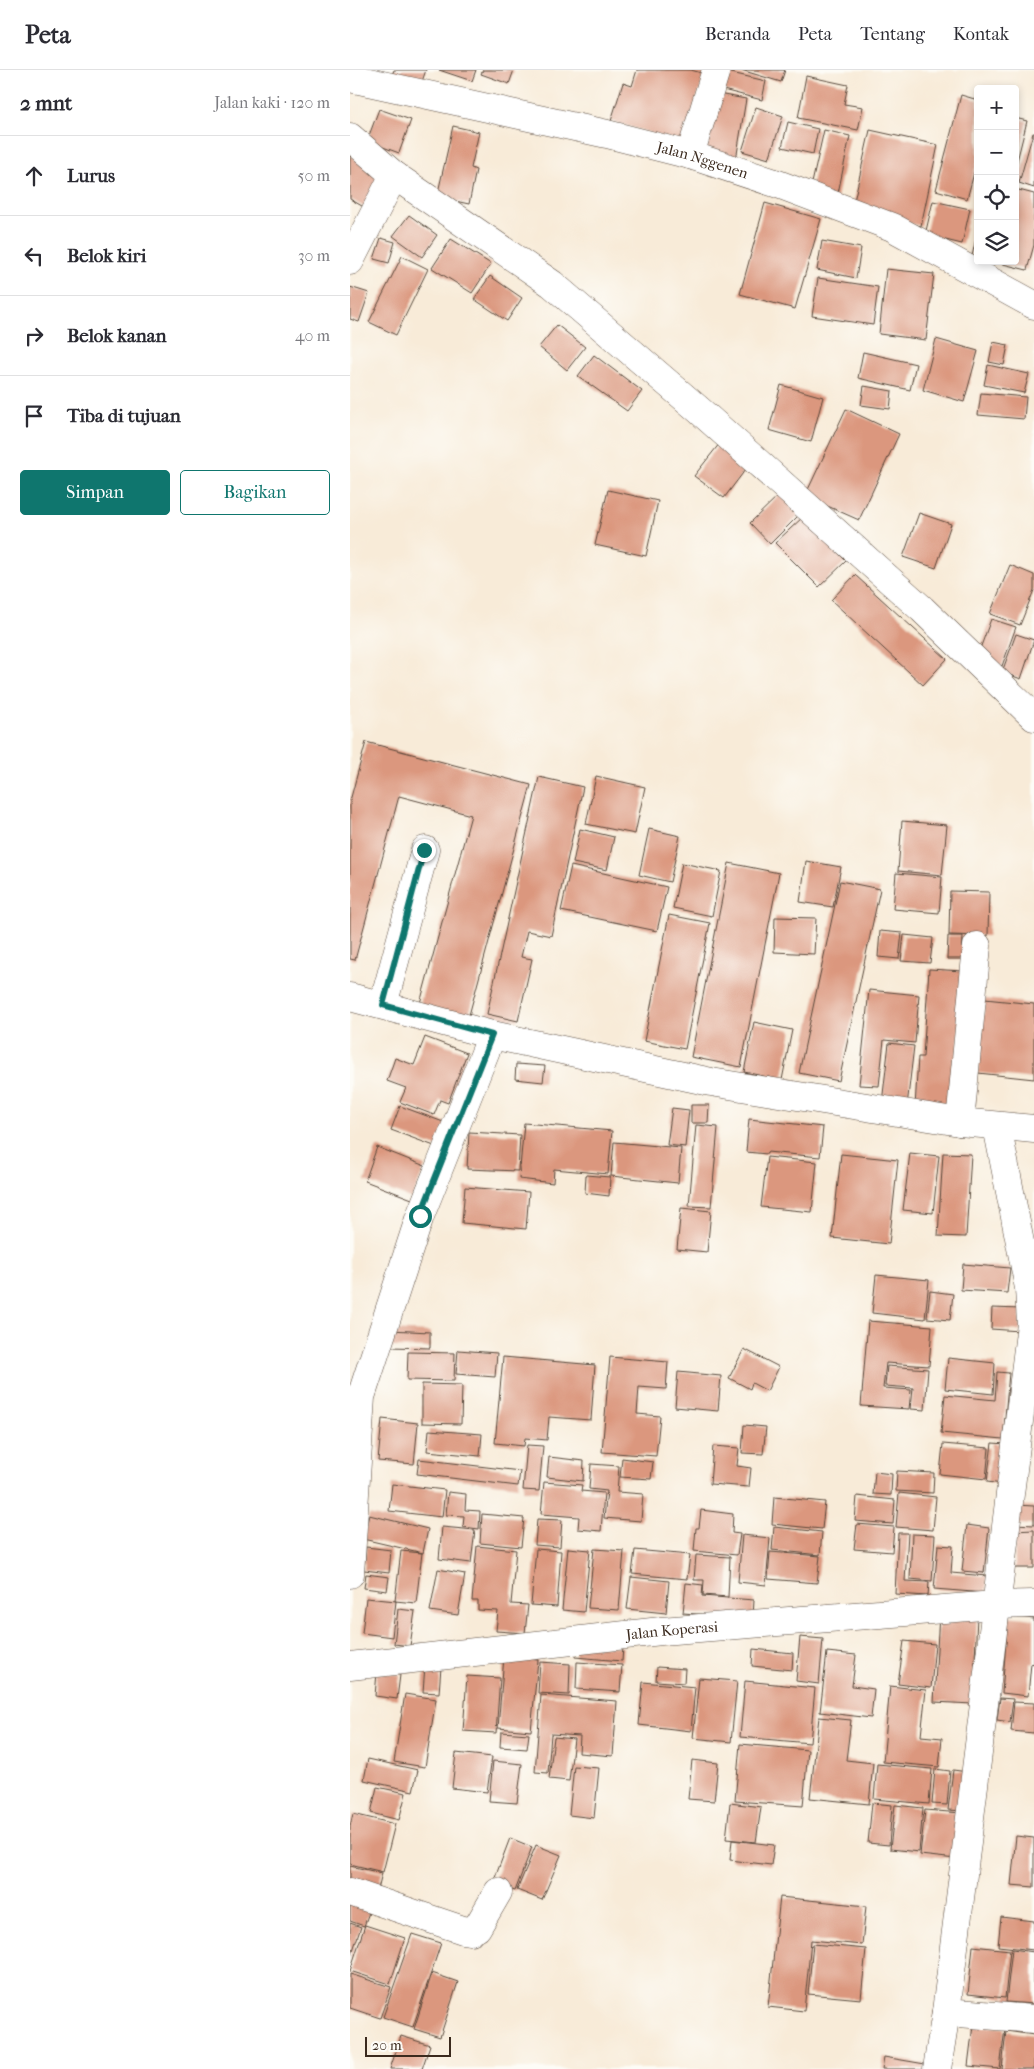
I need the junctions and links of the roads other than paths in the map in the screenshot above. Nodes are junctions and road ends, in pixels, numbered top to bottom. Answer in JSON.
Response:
{"nodes":[{"id":1,"x":716,"y":70,"type":"edge"},
{"id":2,"x":350,"y":78,"type":"edge"},
{"id":3,"x":350,"y":138,"type":"edge"},
{"id":4,"x":690,"y":155,"type":"junction"},
{"id":5,"x":394,"y":175,"type":"junction"},
{"id":6,"x":350,"y":261,"type":"edge"},
{"id":7,"x":1034,"y":305,"type":"edge"},
{"id":8,"x":1034,"y":717,"type":"edge"},
{"id":9,"x":424,"y":850,"type":"dead end"},
{"id":10,"x":977,"y":946,"type":"dead end"},
{"id":11,"x":350,"y":997,"type":"edge"},
{"id":12,"x":383,"y":1005,"type":"junction"},
{"id":13,"x":492,"y":1035,"type":"junction"},
{"id":14,"x":960,"y":1122,"type":"junction"},
{"id":15,"x":998,"y":1126,"type":"junction"},
{"id":16,"x":1034,"y":1129,"type":"edge"},
{"id":17,"x":356,"y":1395,"type":"edge"},
{"id":18,"x":350,"y":1574,"type":"edge"},
{"id":19,"x":1034,"y":1604,"type":"edge"},
{"id":20,"x":996,"y":1605,"type":"junction"},
{"id":21,"x":350,"y":1666,"type":"edge"},
{"id":22,"x":350,"y":1892,"type":"edge"},
{"id":23,"x":498,"y":1892,"type":"dead end"},
{"id":24,"x":946,"y":2012,"type":"junction"},
{"id":25,"x":1034,"y":2019,"type":"edge"},
{"id":26,"x":936,"y":2069,"type":"edge"}],
"edges":[{"from":1,"to":4,"type":"street"},
{"from":2,"to":4,"type":"street","name":"Jalan Nggenen"},
{"from":3,"to":5,"type":"street"},
{"from":4,"to":7,"type":"street","name":"Jalan Nggenen"},
{"from":5,"to":6,"type":"street"},
{"from":5,"to":8,"type":"street"},
{"from":9,"to":12,"type":"street"},
{"from":10,"to":14,"type":"street"},
{"from":11,"to":12,"type":"street"},
{"from":12,"to":13,"type":"street"},
{"from":13,"to":14,"type":"street"},
{"from":13,"to":17,"type":"street"},
{"from":14,"to":15,"type":"street"},
{"from":15,"to":16,"type":"street"},
{"from":15,"to":20,"type":"street"},
{"from":17,"to":18,"type":"street"},
{"from":19,"to":20,"type":"street","name":"Jalan Koperasi"},
{"from":20,"to":21,"type":"street","name":"Jalan Koperasi"},
{"from":20,"to":24,"type":"street"},
{"from":22,"to":23,"type":"street"},
{"from":24,"to":25,"type":"street"},
{"from":24,"to":26,"type":"street"}]}
